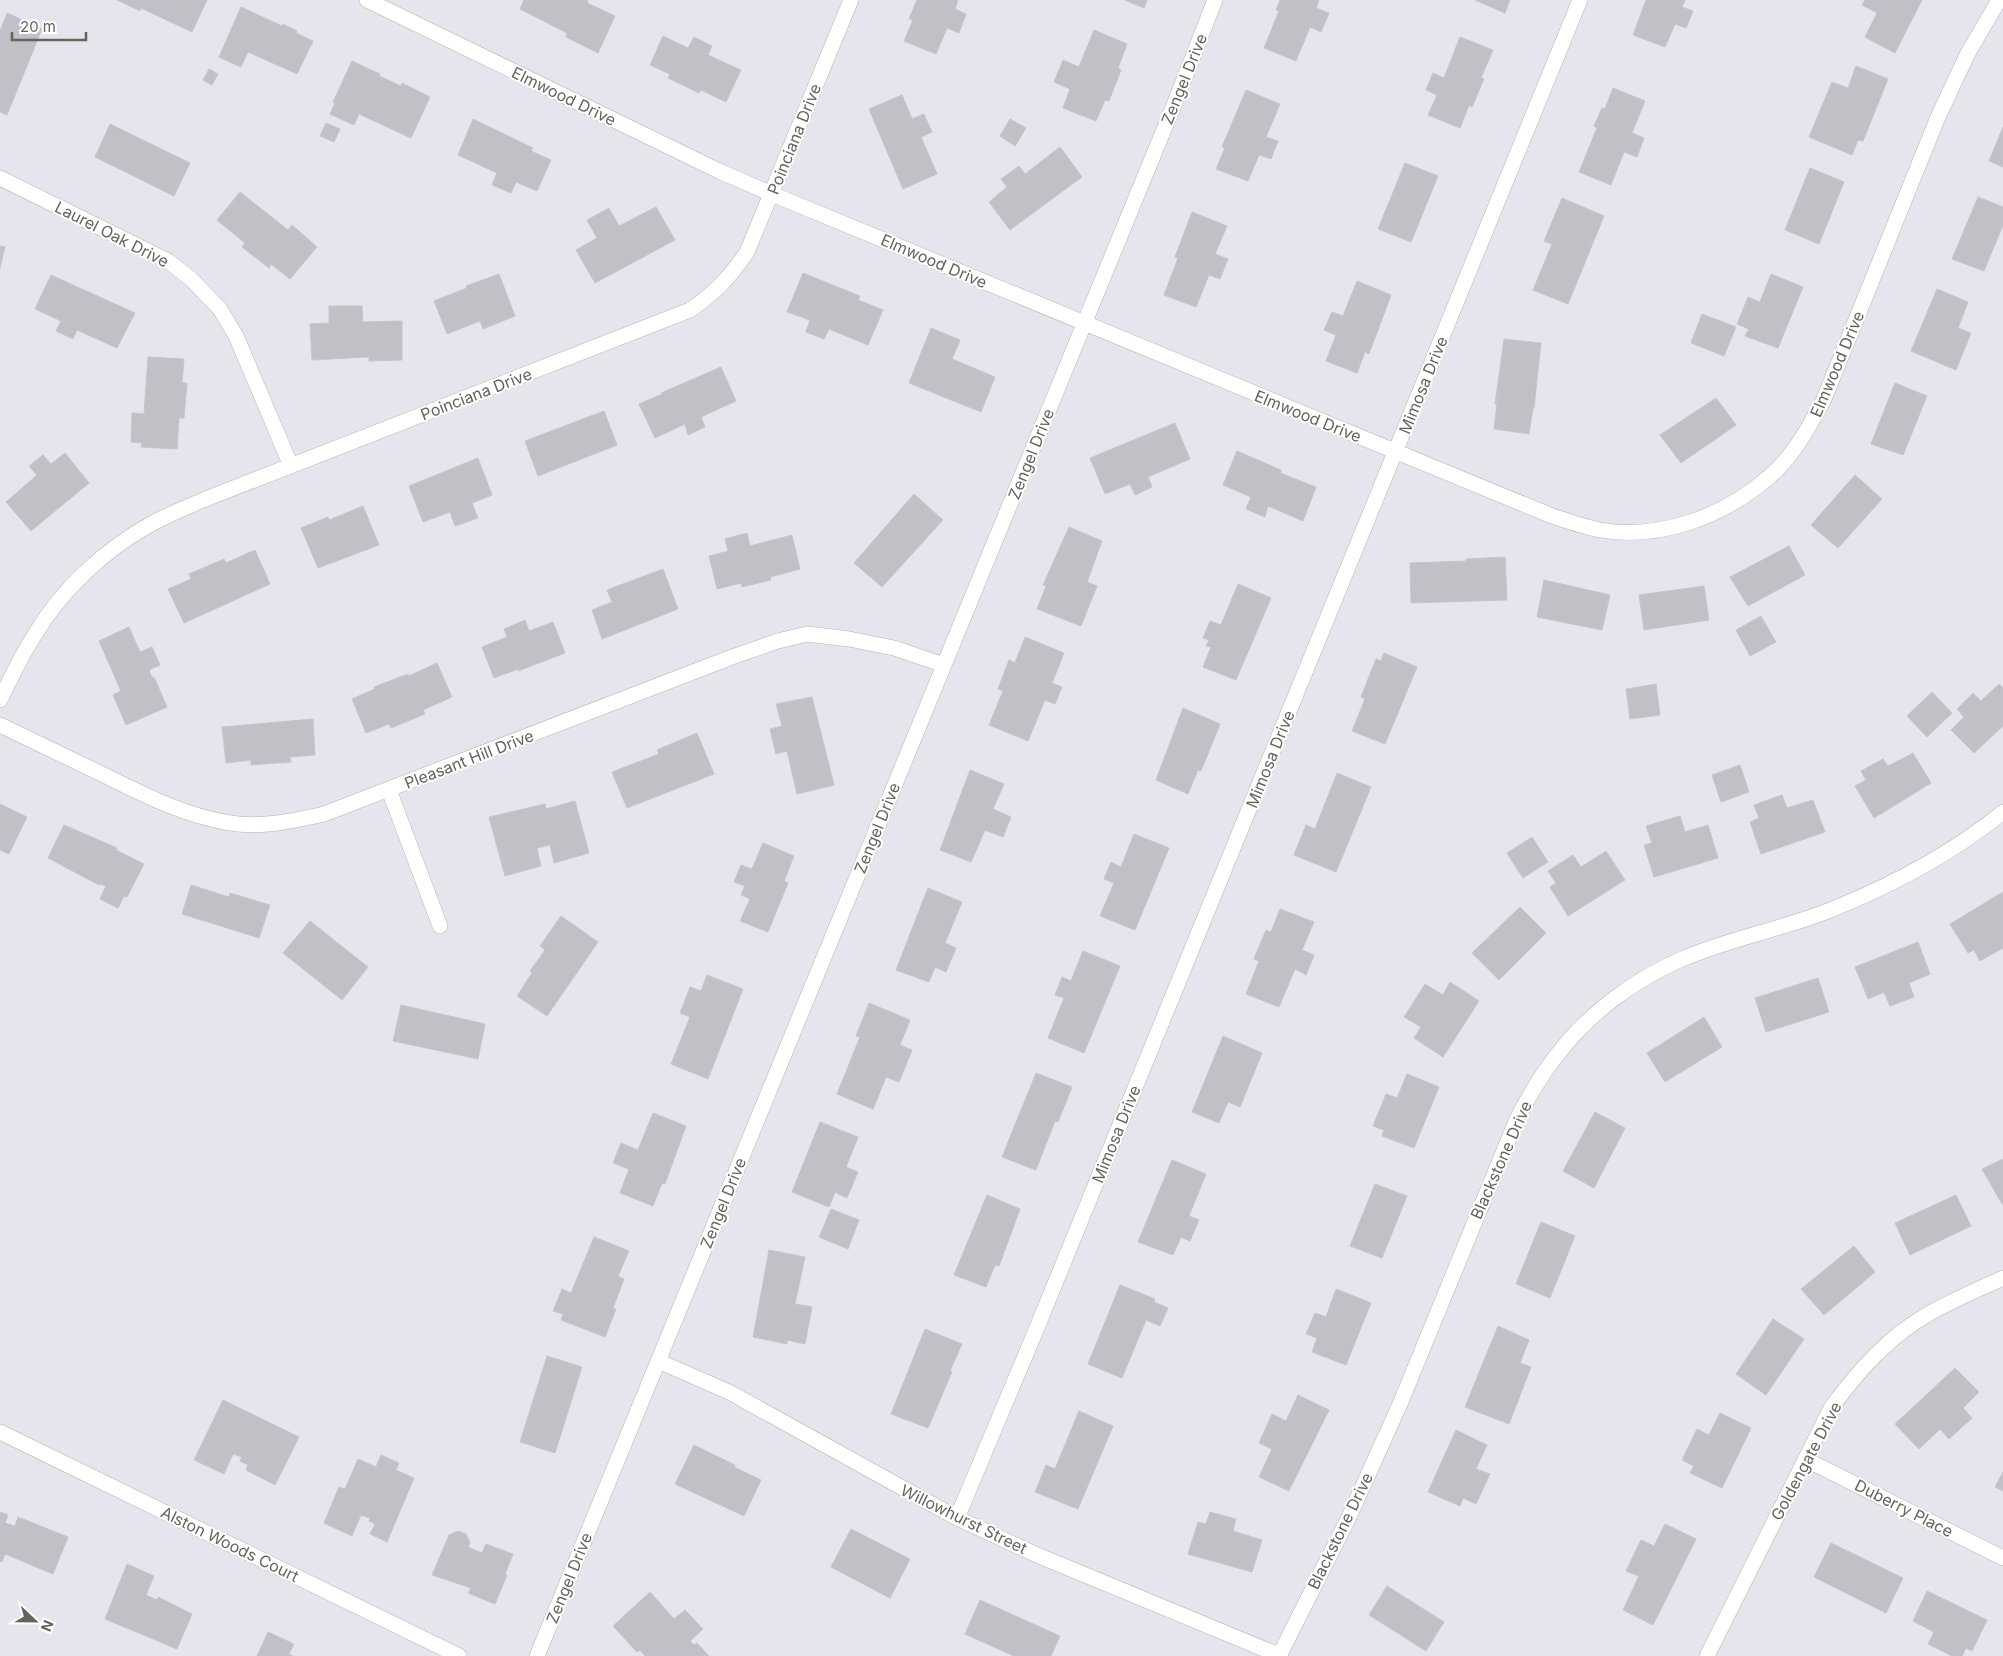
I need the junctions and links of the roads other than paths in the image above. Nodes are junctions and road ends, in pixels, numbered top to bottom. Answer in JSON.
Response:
{"nodes":[{"id":1,"x":367,"y":0,"type":"edge"},
{"id":2,"x":851,"y":0,"type":"edge"},
{"id":3,"x":1215,"y":0,"type":"edge"},
{"id":4,"x":1580,"y":0,"type":"edge"},
{"id":5,"x":1999,"y":0,"type":"edge"},
{"id":6,"x":0,"y":178,"type":"edge"},
{"id":7,"x":772,"y":194,"type":"junction"},
{"id":8,"x":1084,"y":324,"type":"junction"},
{"id":9,"x":1396,"y":452,"type":"junction"},
{"id":10,"x":291,"y":466,"type":"junction"},
{"id":11,"x":944,"y":665,"type":"junction"},
{"id":12,"x":0,"y":700,"type":"edge"},
{"id":13,"x":0,"y":725,"type":"edge"},
{"id":14,"x":388,"y":790,"type":"junction"},
{"id":15,"x":2003,"y":812,"type":"edge"},
{"id":16,"x":440,"y":926,"type":"dead end"},
{"id":17,"x":2003,"y":1278,"type":"edge"},
{"id":18,"x":658,"y":1360,"type":"junction"},
{"id":19,"x":0,"y":1432,"type":"edge"},
{"id":20,"x":1805,"y":1459,"type":"junction"},
{"id":21,"x":957,"y":1518,"type":"junction"},
{"id":22,"x":2003,"y":1558,"type":"edge"},
{"id":23,"x":459,"y":1656,"type":"edge"},
{"id":24,"x":537,"y":1656,"type":"edge"},
{"id":25,"x":1280,"y":1656,"type":"edge"},
{"id":26,"x":1707,"y":1656,"type":"edge"}],
"edges":[{"from":1,"to":7,"type":"street","name":"Elmwood Drive"},
{"from":2,"to":7,"type":"street","name":"Poinciana Drive"},
{"from":3,"to":8,"type":"street","name":"Zengel Drive"},
{"from":4,"to":9,"type":"street","name":"Mimosa Drive"},
{"from":5,"to":9,"type":"street","name":"Elmwood Drive"},
{"from":6,"to":10,"type":"street","name":"Laurel Oak Drive"},
{"from":7,"to":8,"type":"street","name":"Elmwood Drive"},
{"from":7,"to":10,"type":"street","name":"Poinciana Drive"},
{"from":8,"to":9,"type":"street","name":"Elmwood Drive"},
{"from":8,"to":11,"type":"street","name":"Zengel Drive"},
{"from":9,"to":21,"type":"street","name":"Mimosa Drive"},
{"from":10,"to":12,"type":"street","name":"Poinciana Drive"},
{"from":11,"to":14,"type":"street","name":"Pleasant Hill Drive"},
{"from":11,"to":18,"type":"street","name":"Zengel Drive"},
{"from":13,"to":14,"type":"street","name":"Pleasant Hill Drive"},
{"from":14,"to":16,"type":"street"},
{"from":15,"to":25,"type":"street","name":"Blackstone Drive"},
{"from":17,"to":20,"type":"street","name":"Goldengate Drive"},
{"from":18,"to":21,"type":"street","name":"Willowhurst Street"},
{"from":18,"to":24,"type":"street","name":"Zengel Drive"},
{"from":19,"to":23,"type":"street","name":"Alston Woods Court"},
{"from":20,"to":22,"type":"street","name":"Duberry Place"},
{"from":20,"to":26,"type":"street","name":"Goldengate Drive"},
{"from":21,"to":25,"type":"street","name":"Willowhurst Street"}]}
